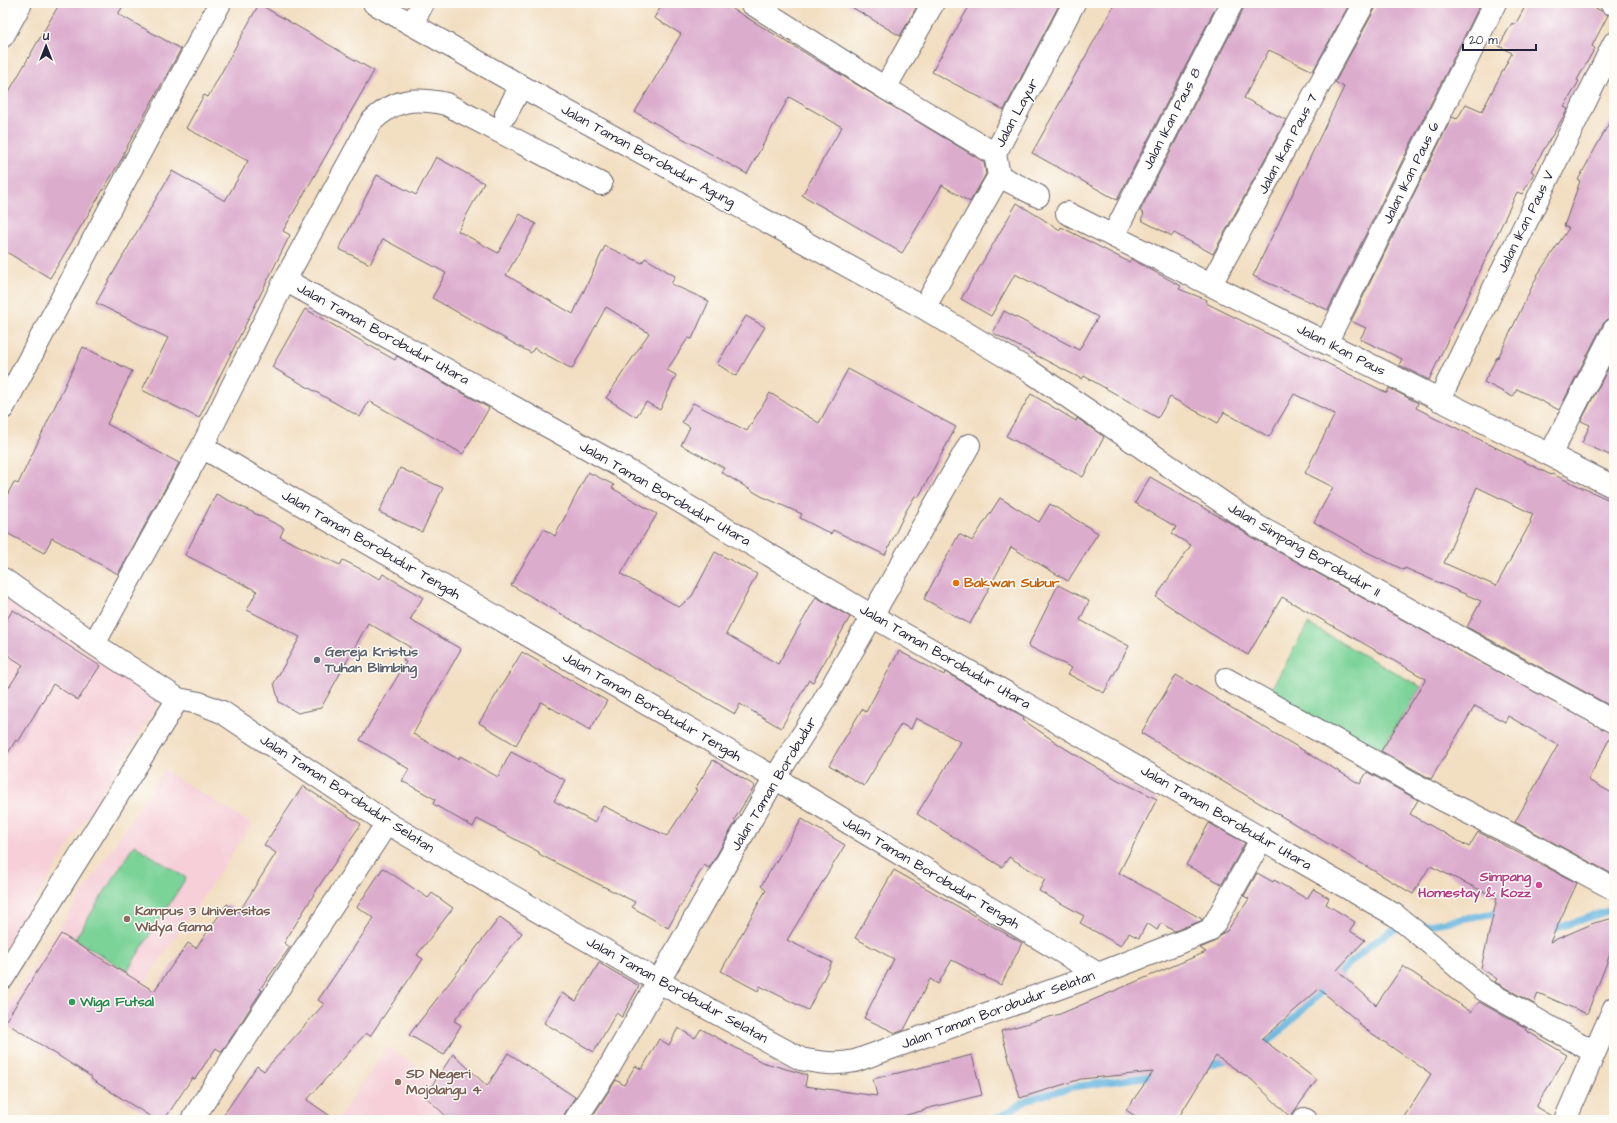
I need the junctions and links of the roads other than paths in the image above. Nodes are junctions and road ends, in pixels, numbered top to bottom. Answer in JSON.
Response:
{"nodes":[{"id":1,"x":21,"y":3,"type":"edge"},
{"id":2,"x":220,"y":3,"type":"edge"},
{"id":3,"x":374,"y":3,"type":"edge"},
{"id":4,"x":423,"y":3,"type":"edge"},
{"id":5,"x":751,"y":3,"type":"edge"},
{"id":6,"x":933,"y":3,"type":"edge"},
{"id":7,"x":1074,"y":3,"type":"edge"},
{"id":8,"x":1232,"y":3,"type":"edge"},
{"id":9,"x":1364,"y":3,"type":"edge"},
{"id":10,"x":1495,"y":3,"type":"edge"},
{"id":11,"x":1611,"y":3,"type":"edge"},
{"id":12,"x":1614,"y":4,"type":"edge"},
{"id":13,"x":412,"y":24,"type":"junction"},
{"id":14,"x":3,"y":36,"type":"edge"},
{"id":15,"x":1614,"y":43,"type":"edge"},
{"id":16,"x":521,"y":86,"type":"junction"},
{"id":17,"x":885,"y":88,"type":"junction"},
{"id":18,"x":506,"y":114,"type":"dead end"},
{"id":19,"x":995,"y":154,"type":"junction"},
{"id":20,"x":999,"y":176,"type":"junction"},
{"id":21,"x":601,"y":184,"type":"dead end"},
{"id":22,"x":1038,"y":196,"type":"dead end"},
{"id":23,"x":1067,"y":213,"type":"dead end"},
{"id":24,"x":1113,"y":236,"type":"junction"},
{"id":25,"x":284,"y":280,"type":"junction"},
{"id":26,"x":1211,"y":284,"type":"junction"},
{"id":27,"x":924,"y":308,"type":"junction"},
{"id":28,"x":1614,"y":330,"type":"edge"},
{"id":29,"x":1326,"y":343,"type":"junction"},
{"id":30,"x":1439,"y":400,"type":"junction"},
{"id":31,"x":3,"y":408,"type":"edge"},
{"id":32,"x":969,"y":445,"type":"dead end"},
{"id":33,"x":202,"y":447,"type":"junction"},
{"id":34,"x":1550,"y":455,"type":"junction"},
{"id":35,"x":1614,"y":487,"type":"edge"},
{"id":36,"x":3,"y":579,"type":"edge"},
{"id":37,"x":872,"y":616,"type":"junction"},
{"id":38,"x":94,"y":644,"type":"junction"},
{"id":39,"x":1226,"y":679,"type":"dead end"},
{"id":40,"x":178,"y":699,"type":"junction"},
{"id":41,"x":1614,"y":722,"type":"edge"},
{"id":42,"x":775,"y":778,"type":"junction"},
{"id":43,"x":387,"y":823,"type":"junction"},
{"id":44,"x":1262,"y":838,"type":"junction"},
{"id":45,"x":1614,"y":889,"type":"edge"},
{"id":46,"x":1098,"y":974,"type":"junction"},
{"id":47,"x":3,"y":978,"type":"edge"},
{"id":48,"x":659,"y":982,"type":"junction"},
{"id":49,"x":1614,"y":1008,"type":"edge"},
{"id":50,"x":1594,"y":1052,"type":"junction"},
{"id":51,"x":192,"y":1120,"type":"edge"},
{"id":52,"x":575,"y":1120,"type":"edge"},
{"id":53,"x":1565,"y":1120,"type":"edge"}],
"edges":[{"from":1,"to":14,"type":"street"},
{"from":2,"to":31,"type":"street"},
{"from":3,"to":13,"type":"street","name":"Jalan Taman Borobudur Agung"},
{"from":4,"to":13,"type":"street"},
{"from":5,"to":17,"type":"street"},
{"from":6,"to":17,"type":"street"},
{"from":7,"to":19,"type":"street","name":"Jalan Layur"},
{"from":8,"to":24,"type":"street","name":"Jalan Ikan Paus 8"},
{"from":9,"to":26,"type":"street","name":"Jalan Ikan Paus 7"},
{"from":10,"to":29,"type":"street","name":"Jalan Ikan Paus 6"},
{"from":11,"to":12,"type":"street"},
{"from":13,"to":16,"type":"street","name":"Jalan Taman Borobudur Agung"},
{"from":15,"to":30,"type":"street","name":"Jalan Ikan Paus V"},
{"from":16,"to":18,"type":"street"},
{"from":16,"to":27,"type":"street","name":"Jalan Taman Borobudur Agung"},
{"from":17,"to":19,"type":"street"},
{"from":19,"to":20,"type":"street","name":"Jalan Layur"},
{"from":20,"to":22,"type":"street"},
{"from":20,"to":27,"type":"street"},
{"from":21,"to":25,"type":"street"},
{"from":23,"to":24,"type":"street","name":"Jalan Ikan Paus"},
{"from":24,"to":26,"type":"street","name":"Jalan Ikan Paus"},
{"from":25,"to":33,"type":"street"},
{"from":25,"to":37,"type":"street","name":"Jalan Taman Borobudur Utara"},
{"from":26,"to":29,"type":"street","name":"Jalan Ikan Paus"},
{"from":27,"to":41,"type":"street","name":"Jalan Simpang Borobudur II"},
{"from":28,"to":34,"type":"street"},
{"from":29,"to":30,"type":"street","name":"Jalan Ikan Paus"},
{"from":30,"to":34,"type":"street","name":"Jalan Ikan Paus"},
{"from":32,"to":37,"type":"street","name":"Jalan Taman Borobudur"},
{"from":33,"to":38,"type":"street"},
{"from":33,"to":42,"type":"street","name":"Jalan Taman Borobudur Tengah"},
{"from":34,"to":35,"type":"street","name":"Jalan Ikan Paus"},
{"from":36,"to":38,"type":"street","name":"Jalan Taman Borobudur Selatan"},
{"from":37,"to":42,"type":"street","name":"Jalan Taman Borobudur"},
{"from":37,"to":44,"type":"street","name":"Jalan Taman Borobudur Utara"},
{"from":38,"to":40,"type":"street","name":"Jalan Taman Borobudur Selatan"},
{"from":39,"to":45,"type":"street"},
{"from":40,"to":43,"type":"street","name":"Jalan Taman Borobudur Selatan"},
{"from":40,"to":47,"type":"street"},
{"from":42,"to":46,"type":"street","name":"Jalan Taman Borobudur Tengah"},
{"from":42,"to":48,"type":"street","name":"Jalan Taman Borobudur"},
{"from":43,"to":48,"type":"street","name":"Jalan Taman Borobudur Selatan"},
{"from":43,"to":51,"type":"street"},
{"from":44,"to":46,"type":"street","name":"Jalan Taman Borobudur Selatan"},
{"from":44,"to":50,"type":"street","name":"Jalan Taman Borobudur Utara"},
{"from":46,"to":48,"type":"street","name":"Jalan Taman Borobudur Selatan"},
{"from":48,"to":52,"type":"street","name":"Jalan Taman Borobudur"},
{"from":49,"to":50,"type":"street"},
{"from":50,"to":53,"type":"street"}]}
